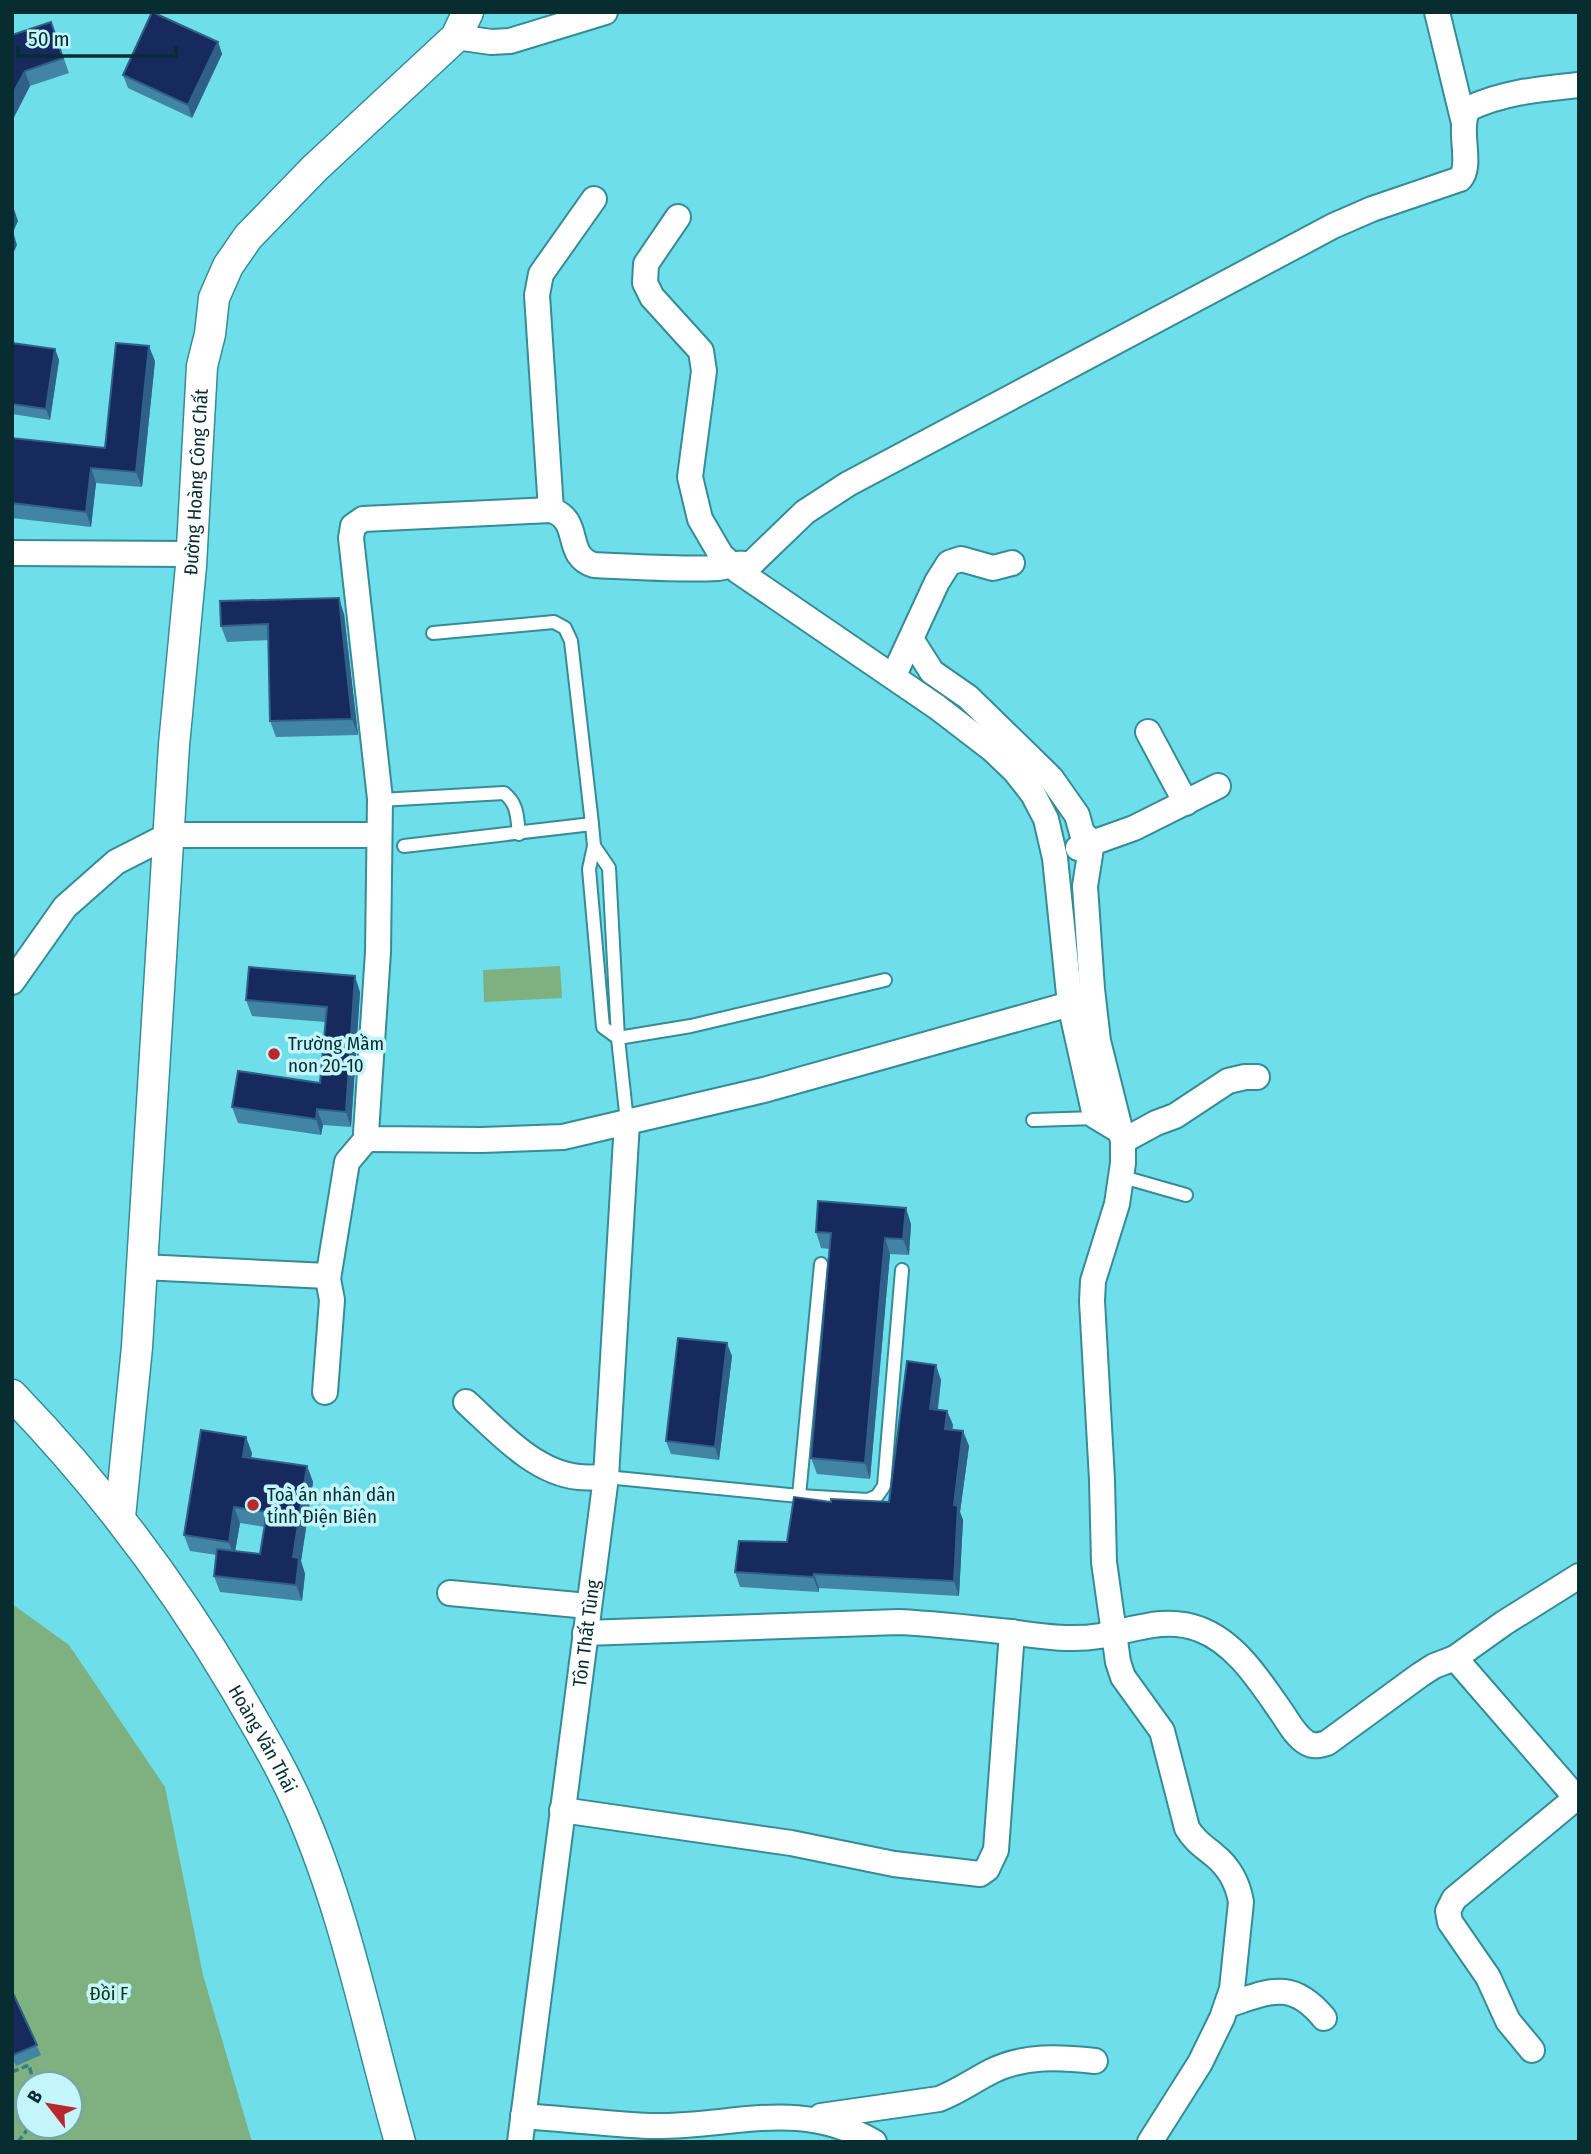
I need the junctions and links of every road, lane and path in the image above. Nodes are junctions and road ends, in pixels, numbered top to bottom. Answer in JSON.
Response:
{"nodes":[{"id":1,"x":605,"y":12,"type":"edge"},
{"id":2,"x":1437,"y":12,"type":"edge"},
{"id":3,"x":462,"y":25,"type":"edge"},
{"id":4,"x":1579,"y":85,"type":"edge"},
{"id":5,"x":1463,"y":119,"type":"junction"},
{"id":6,"x":594,"y":199,"type":"dead end"},
{"id":7,"x":678,"y":217,"type":"dead end"},
{"id":8,"x":551,"y":510,"type":"junction"},
{"id":9,"x":12,"y":553,"type":"edge"},
{"id":10,"x":191,"y":554,"type":"junction"},
{"id":11,"x":1012,"y":564,"type":"dead end"},
{"id":12,"x":733,"y":566,"type":"junction"},
{"id":13,"x":433,"y":633,"type":"dead end"},
{"id":14,"x":911,"y":639,"type":"junction"},
{"id":15,"x":894,"y":676,"type":"junction"},
{"id":16,"x":1148,"y":732,"type":"dead end"},
{"id":17,"x":1218,"y":786,"type":"dead end"},
{"id":18,"x":380,"y":800,"type":"junction"},
{"id":19,"x":1186,"y":803,"type":"junction"},
{"id":20,"x":592,"y":824,"type":"junction"},
{"id":21,"x":519,"y":834,"type":"junction"},
{"id":22,"x":169,"y":835,"type":"junction"},
{"id":23,"x":379,"y":835,"type":"junction"},
{"id":24,"x":1093,"y":842,"type":"junction"},
{"id":25,"x":404,"y":846,"type":"dead end"},
{"id":26,"x":593,"y":846,"type":"junction"},
{"id":27,"x":1055,"y":858,"type":"junction"},
{"id":28,"x":14,"y":972,"type":"edge"},
{"id":29,"x":885,"y":980,"type":"dead end"},
{"id":30,"x":1070,"y":1004,"type":"junction"},
{"id":31,"x":618,"y":1038,"type":"junction"},
{"id":32,"x":1257,"y":1077,"type":"dead end"},
{"id":33,"x":1097,"y":1118,"type":"junction"},
{"id":34,"x":1033,"y":1120,"type":"dead end"},
{"id":35,"x":627,"y":1122,"type":"junction"},
{"id":36,"x":369,"y":1136,"type":"junction"},
{"id":37,"x":1122,"y":1136,"type":"junction"},
{"id":38,"x":1123,"y":1177,"type":"junction"},
{"id":39,"x":1186,"y":1195,"type":"dead end"},
{"id":40,"x":821,"y":1264,"type":"dead end"},
{"id":41,"x":142,"y":1267,"type":"junction"},
{"id":42,"x":902,"y":1270,"type":"dead end"},
{"id":43,"x":328,"y":1276,"type":"junction"},
{"id":44,"x":325,"y":1392,"type":"dead end"},
{"id":45,"x":12,"y":1395,"type":"edge"},
{"id":46,"x":466,"y":1402,"type":"dead end"},
{"id":47,"x":606,"y":1476,"type":"junction"},
{"id":48,"x":800,"y":1496,"type":"junction"},
{"id":49,"x":120,"y":1517,"type":"junction"},
{"id":50,"x":1579,"y":1576,"type":"edge"},
{"id":51,"x":450,"y":1593,"type":"dead end"},
{"id":52,"x":588,"y":1606,"type":"junction"},
{"id":53,"x":1012,"y":1632,"type":"junction"},
{"id":54,"x":585,"y":1633,"type":"junction"},
{"id":55,"x":1113,"y":1633,"type":"junction"},
{"id":56,"x":1455,"y":1658,"type":"junction"},
{"id":57,"x":1577,"y":1800,"type":"edge"},
{"id":58,"x":562,"y":1810,"type":"junction"},
{"id":59,"x":1227,"y":2005,"type":"junction"},
{"id":60,"x":1324,"y":2018,"type":"dead end"},
{"id":61,"x":1532,"y":2050,"type":"dead end"},
{"id":62,"x":1095,"y":2061,"type":"dead end"},
{"id":63,"x":17,"y":2070,"type":"edge"},
{"id":64,"x":30,"y":2070,"type":"edge"},
{"id":65,"x":523,"y":2116,"type":"junction"},
{"id":66,"x":810,"y":2118,"type":"junction"},
{"id":67,"x":400,"y":2142,"type":"edge"},
{"id":68,"x":520,"y":2142,"type":"edge"},
{"id":69,"x":874,"y":2142,"type":"edge"},
{"id":70,"x":1150,"y":2142,"type":"edge"}],
"edges":[{"from":1,"to":3,"type":"street"},
{"from":2,"to":5,"type":"street"},
{"from":3,"to":10,"type":"street","name":"Đường Hoàng Công Chất"},
{"from":4,"to":5,"type":"street"},
{"from":5,"to":12,"type":"street"},
{"from":6,"to":8,"type":"street"},
{"from":7,"to":12,"type":"street"},
{"from":8,"to":12,"type":"street"},
{"from":8,"to":18,"type":"street"},
{"from":9,"to":10,"type":"street"},
{"from":10,"to":22,"type":"street","name":"Đường Hoàng Công Chất"},
{"from":11,"to":14,"type":"street"},
{"from":12,"to":15,"type":"street"},
{"from":13,"to":20,"type":"lane"},
{"from":14,"to":15,"type":"street"},
{"from":14,"to":24,"type":"street"},
{"from":15,"to":27,"type":"street"},
{"from":16,"to":19,"type":"street"},
{"from":17,"to":19,"type":"street"},
{"from":18,"to":21,"type":"lane"},
{"from":18,"to":23,"type":"street"},
{"from":19,"to":24,"type":"street"},
{"from":20,"to":21,"type":"lane"},
{"from":20,"to":26,"type":"lane"},
{"from":21,"to":25,"type":"lane"},
{"from":22,"to":23,"type":"street"},
{"from":22,"to":28,"type":"street"},
{"from":22,"to":41,"type":"street","name":"Đường Hoàng Công Chất"},
{"from":23,"to":36,"type":"street"},
{"from":24,"to":27,"type":"street"},
{"from":24,"to":37,"type":"street"},
{"from":26,"to":31,"type":"lane"},
{"from":26,"to":31,"type":"lane"},
{"from":27,"to":30,"type":"street"},
{"from":29,"to":31,"type":"lane"},
{"from":30,"to":33,"type":"street"},
{"from":30,"to":35,"type":"street"},
{"from":31,"to":35,"type":"lane"},
{"from":32,"to":37,"type":"street"},
{"from":33,"to":34,"type":"lane"},
{"from":33,"to":37,"type":"street"},
{"from":35,"to":36,"type":"street"},
{"from":35,"to":47,"type":"street","name":"Tôn Thất Tùng"},
{"from":36,"to":43,"type":"street"},
{"from":37,"to":38,"type":"street"},
{"from":38,"to":39,"type":"lane"},
{"from":38,"to":55,"type":"street"},
{"from":40,"to":48,"type":"lane"},
{"from":41,"to":43,"type":"street"},
{"from":41,"to":49,"type":"street","name":"Đường Hoàng Công Chất"},
{"from":42,"to":48,"type":"lane"},
{"from":43,"to":44,"type":"street"},
{"from":45,"to":49,"type":"street","name":"Hoàng Văn Thái"},
{"from":46,"to":47,"type":"street"},
{"from":47,"to":48,"type":"lane"},
{"from":47,"to":52,"type":"street","name":"Tôn Thất Tùng"},
{"from":49,"to":67,"type":"street","name":"Hoàng Văn Thái"},
{"from":50,"to":56,"type":"street"},
{"from":51,"to":52,"type":"street"},
{"from":52,"to":54,"type":"street","name":"Tôn Thất Tùng"},
{"from":53,"to":54,"type":"street"},
{"from":53,"to":55,"type":"street"},
{"from":53,"to":58,"type":"street"},
{"from":54,"to":58,"type":"street","name":"Tôn Thất Tùng"},
{"from":55,"to":56,"type":"street"},
{"from":55,"to":59,"type":"street"},
{"from":56,"to":57,"type":"street"},
{"from":57,"to":61,"type":"street"},
{"from":58,"to":65,"type":"street","name":"Tôn Thất Tùng"},
{"from":59,"to":60,"type":"street"},
{"from":59,"to":70,"type":"street"},
{"from":62,"to":66,"type":"street"},
{"from":63,"to":64,"type":"path"},
{"from":65,"to":66,"type":"street"},
{"from":65,"to":68,"type":"street","name":"Tôn Thất Tùng"},
{"from":66,"to":69,"type":"street"}]}
